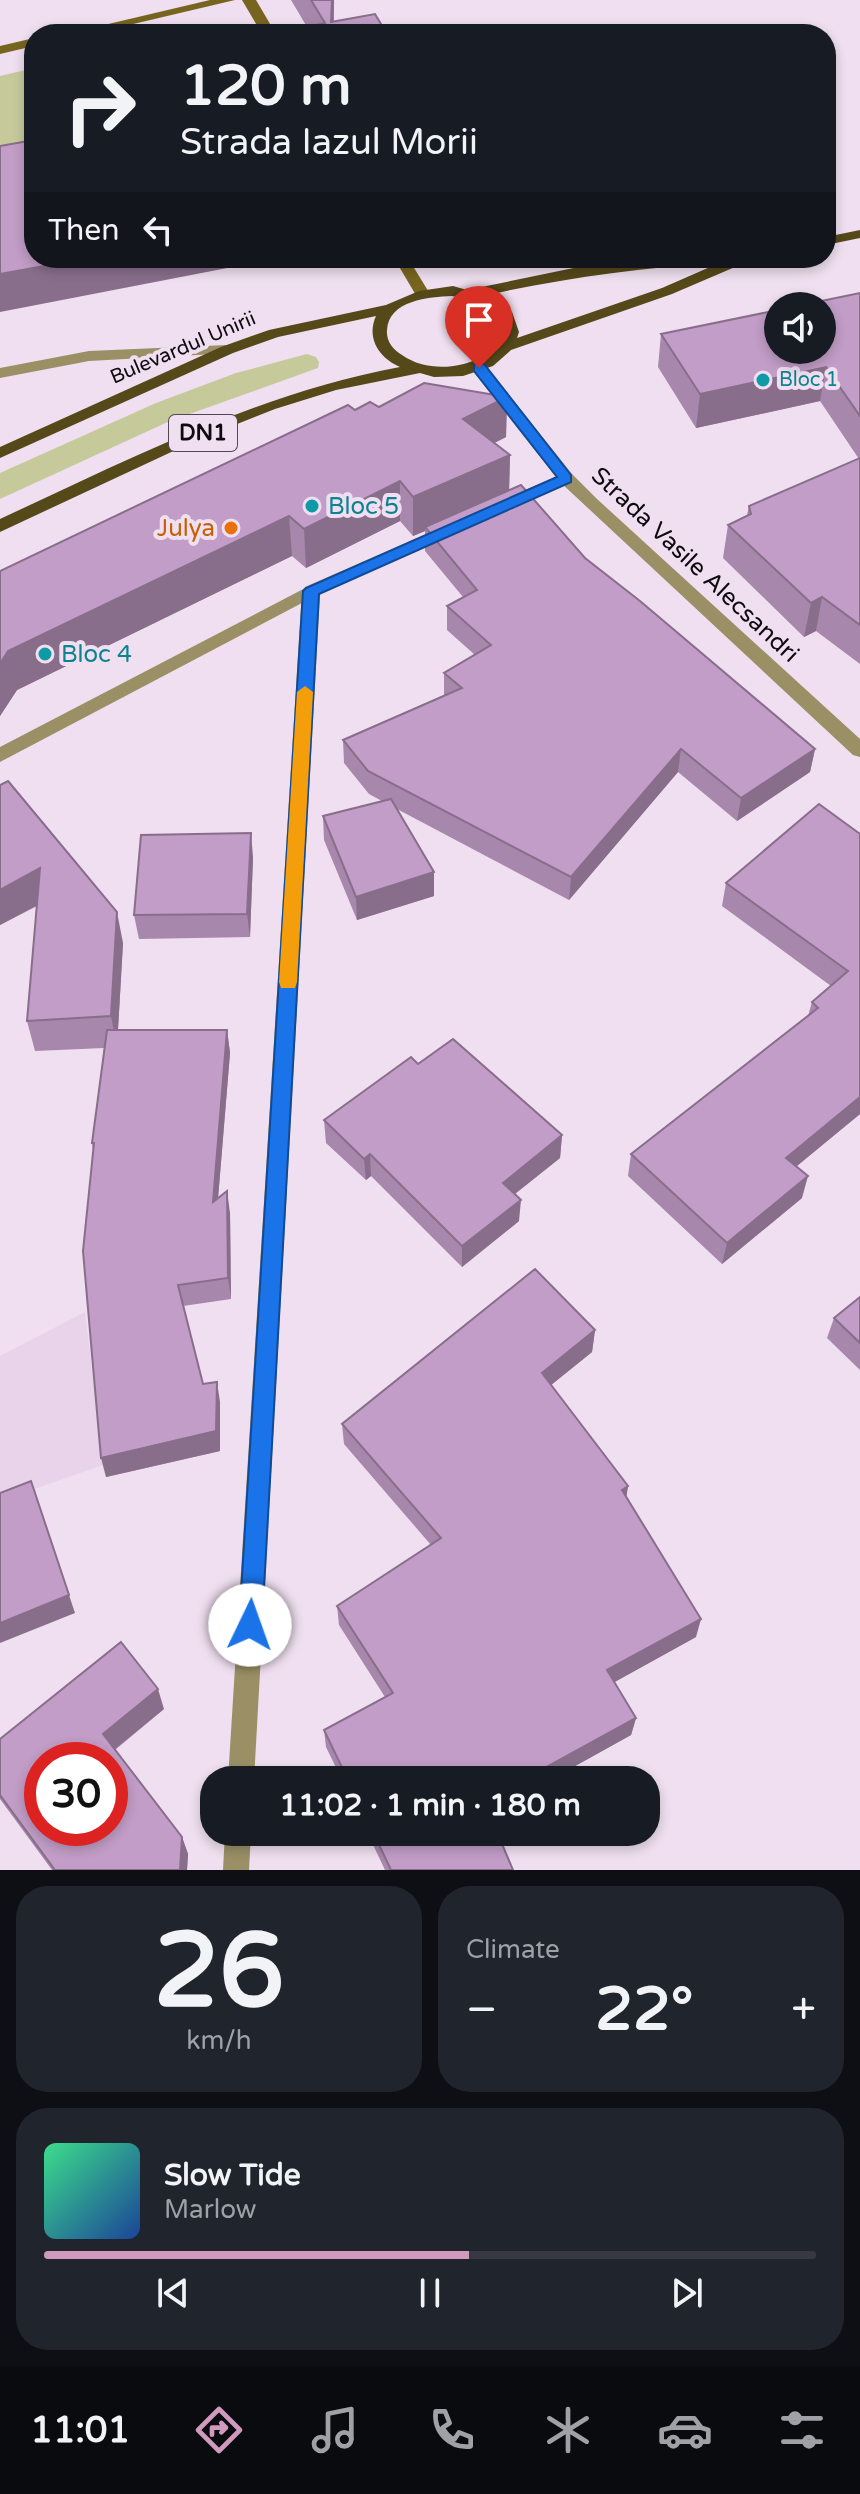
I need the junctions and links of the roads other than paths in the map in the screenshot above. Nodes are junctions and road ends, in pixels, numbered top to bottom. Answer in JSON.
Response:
{"nodes":[{"id":1,"x":228,"y":0,"type":"edge"},
{"id":2,"x":249,"y":0,"type":"edge"},
{"id":3,"x":119,"y":24,"type":"edge"},
{"id":4,"x":263,"y":24,"type":"edge"},
{"id":5,"x":24,"y":44,"type":"edge"},
{"id":6,"x":0,"y":50,"type":"edge"},
{"id":7,"x":860,"y":234,"type":"edge"},
{"id":8,"x":836,"y":239,"type":"edge"},
{"id":9,"x":407,"y":268,"type":"edge"},
{"id":10,"x":601,"y":268,"type":"edge"},
{"id":11,"x":721,"y":268,"type":"edge"},
{"id":12,"x":422,"y":294,"type":"junction"},
{"id":13,"x":470,"y":294,"type":"junction"},
{"id":14,"x":391,"y":308,"type":"junction"},
{"id":15,"x":508,"y":346,"type":"junction"},
{"id":16,"x":227,"y":350,"type":"junction"},
{"id":17,"x":479,"y":368,"type":"junction"},
{"id":18,"x":417,"y":369,"type":"junction"},
{"id":19,"x":0,"y":373,"type":"edge"},
{"id":20,"x":0,"y":453,"type":"edge"},
{"id":21,"x":566,"y":478,"type":"junction"},
{"id":22,"x":495,"y":509,"type":"edge"},
{"id":23,"x":467,"y":522,"type":"edge"},
{"id":24,"x":0,"y":526,"type":"edge"},
{"id":25,"x":311,"y":591,"type":"junction"},
{"id":26,"x":860,"y":750,"type":"edge"},
{"id":27,"x":0,"y":755,"type":"edge"},
{"id":28,"x":242,"y":1766,"type":"edge"},
{"id":29,"x":237,"y":1846,"type":"edge"},
{"id":30,"x":236,"y":1870,"type":"edge"}],
"edges":[{"from":1,"to":3,"type":"main road"},
{"from":2,"to":4,"type":"main road"},
{"from":5,"to":6,"type":"main road"},
{"from":7,"to":8,"type":"main road"},
{"from":9,"to":12,"type":"main road"},
{"from":10,"to":13,"type":"main road","number":"DN1"},
{"from":11,"to":15,"type":"main road","number":"DN1"},
{"from":12,"to":13,"type":"main road","number":"DN1"},
{"from":12,"to":14,"type":"main road","number":"DN1"},
{"from":13,"to":15,"type":"main road","number":"DN1"},
{"from":14,"to":16,"type":"main road","name":"Bulevardul Unirii","number":"DN1"},
{"from":14,"to":18,"type":"main road"},
{"from":15,"to":17,"type":"main road","number":"DN1"},
{"from":16,"to":19,"type":"street"},
{"from":16,"to":20,"type":"main road","name":"Bulevardul Unirii","number":"DN1"},
{"from":17,"to":18,"type":"main road","number":"DN1"},
{"from":17,"to":21,"type":"street","name":"Strada Vasile Alecsandri"},
{"from":18,"to":24,"type":"main road","number":"DN1"},
{"from":21,"to":22,"type":"street"},
{"from":21,"to":26,"type":"street","name":"Strada Vasile Alecsandri"},
{"from":23,"to":25,"type":"street"},
{"from":25,"to":27,"type":"street"},
{"from":25,"to":28,"type":"street"},
{"from":29,"to":30,"type":"street"}]}
